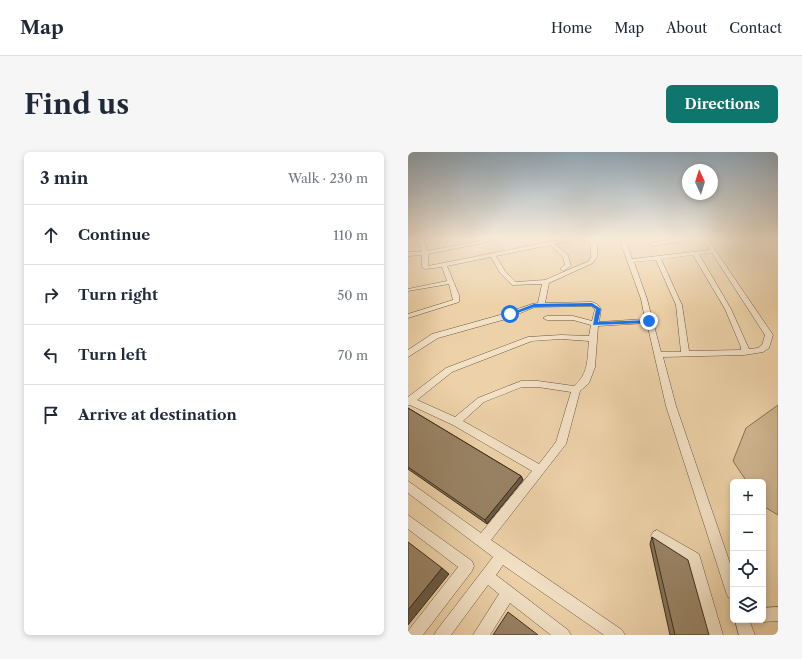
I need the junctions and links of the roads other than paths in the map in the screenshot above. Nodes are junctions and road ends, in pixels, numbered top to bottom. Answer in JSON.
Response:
{"nodes":[{"id":1,"x":425,"y":261,"type":"edge"},
{"id":2,"x":466,"y":261,"type":"edge"},
{"id":3,"x":496,"y":261,"type":"edge"},
{"id":4,"x":567,"y":261,"type":"edge"},
{"id":5,"x":592,"y":261,"type":"edge"},
{"id":6,"x":631,"y":261,"type":"joint"},
{"id":7,"x":635,"y":261,"type":"edge"},
{"id":8,"x":659,"y":261,"type":"edge"},
{"id":9,"x":699,"y":261,"type":"edge"},
{"id":10,"x":721,"y":261,"type":"edge"},
{"id":11,"x":444,"y":265,"type":"junction"},
{"id":12,"x":563,"y":269,"type":"dead end"},
{"id":13,"x":451,"y":282,"type":"junction"},
{"id":14,"x":546,"y":282,"type":"junction"},
{"id":15,"x":410,"y":290,"type":"dead end"},
{"id":16,"x":541,"y":305,"type":"junction"},
{"id":17,"x":408,"y":316,"type":"edge"},
{"id":18,"x":547,"y":318,"type":"dead end"},
{"id":19,"x":649,"y":321,"type":"junction"},
{"id":20,"x":595,"y":324,"type":"junction"},
{"id":21,"x":592,"y":339,"type":"junction"},
{"id":22,"x":744,"y":352,"type":"junction"},
{"id":23,"x":408,"y":354,"type":"edge"},
{"id":24,"x":685,"y":354,"type":"junction"},
{"id":25,"x":659,"y":356,"type":"junction"},
{"id":26,"x":576,"y":390,"type":"junction"},
{"id":27,"x":409,"y":401,"type":"edge"},
{"id":28,"x":456,"y":422,"type":"junction"},
{"id":29,"x":540,"y":470,"type":"junction"},
{"id":30,"x":408,"y":486,"type":"edge"},
{"id":31,"x":408,"y":521,"type":"edge"},
{"id":32,"x":657,"y":536,"type":"dead end"},
{"id":33,"x":483,"y":541,"type":"junction"},
{"id":34,"x":502,"y":556,"type":"junction"},
{"id":35,"x":487,"y":576,"type":"junction"},
{"id":36,"x":731,"y":587,"type":"edge"},
{"id":37,"x":509,"y":592,"type":"junction"},
{"id":38,"x":778,"y":614,"type":"edge"},
{"id":39,"x":766,"y":615,"type":"edge"},
{"id":40,"x":743,"y":623,"type":"edge"},
{"id":41,"x":414,"y":635,"type":"edge"},
{"id":42,"x":442,"y":635,"type":"edge"},
{"id":43,"x":480,"y":635,"type":"edge"},
{"id":44,"x":564,"y":635,"type":"edge"},
{"id":45,"x":617,"y":635,"type":"edge"},
{"id":46,"x":715,"y":635,"type":"edge"},
{"id":47,"x":747,"y":635,"type":"edge"}],
"edges":[{"from":1,"to":11,"type":"street"},
{"from":2,"to":11,"type":"street"},
{"from":3,"to":14,"type":"street"},
{"from":4,"to":12,"type":"street"},
{"from":5,"to":14,"type":"street"},
{"from":6,"to":7,"type":"street"},
{"from":6,"to":19,"type":"street"},
{"from":8,"to":24,"type":"street"},
{"from":9,"to":22,"type":"street"},
{"from":10,"to":22,"type":"street"},
{"from":11,"to":13,"type":"street"},
{"from":13,"to":15,"type":"street"},
{"from":13,"to":17,"type":"street"},
{"from":14,"to":16,"type":"street"},
{"from":16,"to":20,"type":"street"},
{"from":16,"to":23,"type":"street"},
{"from":18,"to":20,"type":"street"},
{"from":19,"to":20,"type":"street"},
{"from":19,"to":25,"type":"street"},
{"from":20,"to":21,"type":"street"},
{"from":21,"to":26,"type":"street"},
{"from":21,"to":27,"type":"street"},
{"from":22,"to":24,"type":"street"},
{"from":24,"to":25,"type":"street"},
{"from":25,"to":36,"type":"street"},
{"from":26,"to":28,"type":"street"},
{"from":26,"to":29,"type":"street"},
{"from":27,"to":28,"type":"street"},
{"from":28,"to":29,"type":"street"},
{"from":29,"to":33,"type":"street"},
{"from":30,"to":33,"type":"street"},
{"from":31,"to":41,"type":"street"},
{"from":32,"to":46,"type":"street"},
{"from":33,"to":34,"type":"street"},
{"from":34,"to":35,"type":"street"},
{"from":34,"to":45,"type":"street"},
{"from":35,"to":37,"type":"street"},
{"from":35,"to":42,"type":"street"},
{"from":37,"to":43,"type":"street"},
{"from":37,"to":44,"type":"street"},
{"from":38,"to":39,"type":"street"},
{"from":40,"to":47,"type":"street"}]}
